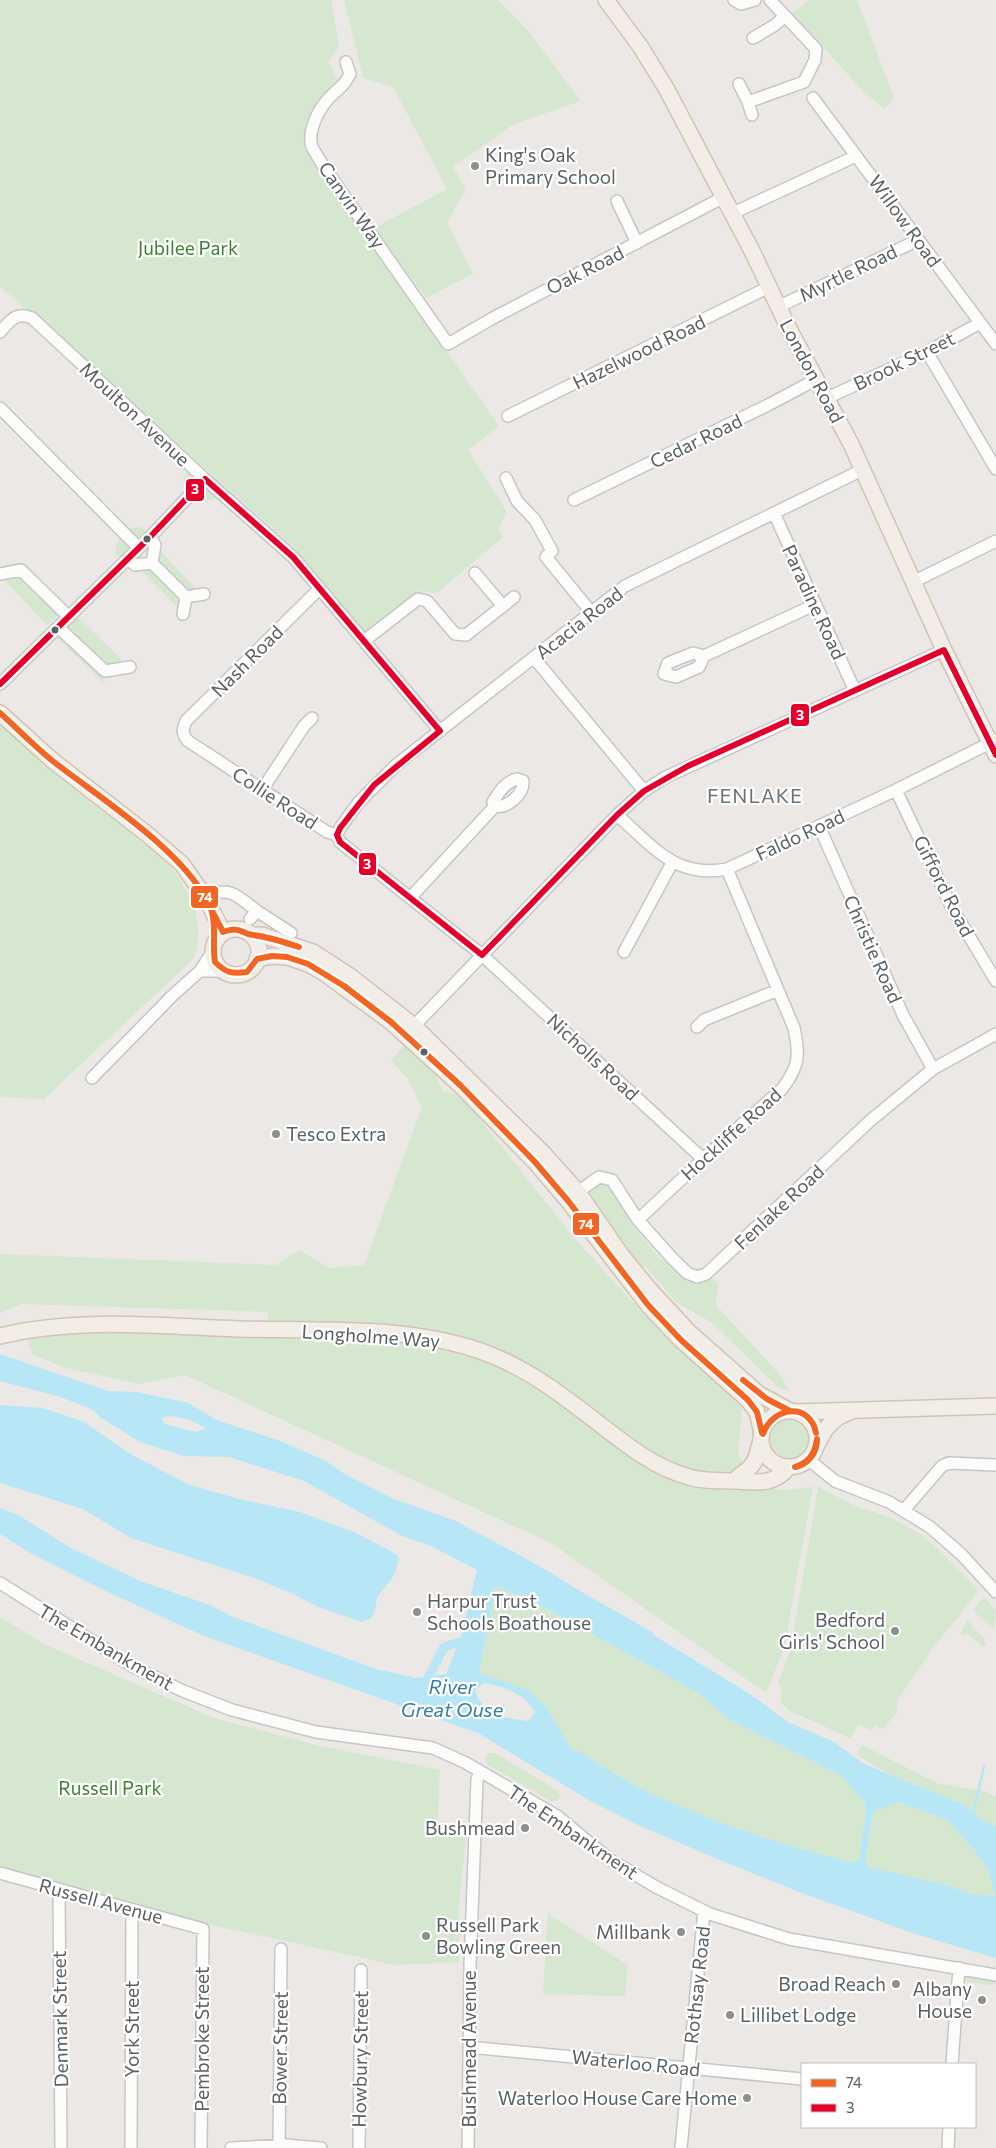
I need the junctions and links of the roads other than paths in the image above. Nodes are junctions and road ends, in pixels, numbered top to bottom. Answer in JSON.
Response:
{"nodes":[{"id":1,"x":606,"y":0,"type":"edge"},
{"id":2,"x":734,"y":0,"type":"edge"},
{"id":3,"x":755,"y":0,"type":"edge"},
{"id":4,"x":770,"y":0,"type":"edge"},
{"id":5,"x":785,"y":16,"type":"junction"},
{"id":6,"x":752,"y":38,"type":"dead end"},
{"id":7,"x":346,"y":62,"type":"dead end"},
{"id":8,"x":739,"y":84,"type":"dead end"},
{"id":9,"x":814,"y":98,"type":"dead end"},
{"id":10,"x":748,"y":102,"type":"junction"},
{"id":11,"x":752,"y":114,"type":"dead end"},
{"id":12,"x":856,"y":156,"type":"junction"},
{"id":13,"x":722,"y":198,"type":"junction"},
{"id":14,"x":617,"y":201,"type":"dead end"},
{"id":15,"x":731,"y":214,"type":"junction"},
{"id":16,"x":918,"y":240,"type":"junction"},
{"id":17,"x":638,"y":242,"type":"junction"},
{"id":18,"x":769,"y":287,"type":"junction"},
{"id":19,"x":778,"y":307,"type":"junction"},
{"id":20,"x":980,"y":323,"type":"junction"},
{"id":21,"x":0,"y":332,"type":"edge"},
{"id":22,"x":448,"y":344,"type":"joint"},
{"id":23,"x":996,"y":344,"type":"edge"},
{"id":24,"x":927,"y":352,"type":"junction"},
{"id":25,"x":816,"y":379,"type":"junction"},
{"id":26,"x":828,"y":398,"type":"junction"},
{"id":27,"x":0,"y":408,"type":"edge"},
{"id":28,"x":508,"y":416,"type":"dead end"},
{"id":29,"x":996,"y":469,"type":"edge"},
{"id":30,"x":862,"y":470,"type":"junction"},
{"id":31,"x":506,"y":478,"type":"dead end"},
{"id":32,"x":205,"y":479,"type":"junction"},
{"id":33,"x":574,"y":500,"type":"dead end"},
{"id":34,"x":517,"y":501,"type":"junction"},
{"id":35,"x":507,"y":509,"type":"dead end"},
{"id":36,"x":774,"y":513,"type":"junction"},
{"id":37,"x":150,"y":537,"type":"junction"},
{"id":38,"x":996,"y":541,"type":"edge"},
{"id":39,"x":138,"y":547,"type":"junction"},
{"id":40,"x":128,"y":559,"type":"junction"},
{"id":41,"x":152,"y":563,"type":"junction"},
{"id":42,"x":476,"y":573,"type":"dead end"},
{"id":43,"x":0,"y":574,"type":"edge"},
{"id":44,"x":912,"y":582,"type":"junction"},
{"id":45,"x":319,"y":589,"type":"junction"},
{"id":46,"x":204,"y":594,"type":"dead end"},
{"id":47,"x":186,"y":597,"type":"junction"},
{"id":48,"x":514,"y":597,"type":"dead end"},
{"id":49,"x":814,"y":605,"type":"junction"},
{"id":50,"x":502,"y":606,"type":"junction"},
{"id":51,"x":591,"y":612,"type":"junction"},
{"id":52,"x":183,"y":614,"type":"dead end"},
{"id":53,"x":69,"y":617,"type":"junction"},
{"id":54,"x":58,"y":627,"type":"junction"},
{"id":55,"x":364,"y":641,"type":"junction"},
{"id":56,"x":944,"y":650,"type":"junction"},
{"id":57,"x":704,"y":656,"type":"dead end"},
{"id":58,"x":534,"y":658,"type":"junction"},
{"id":59,"x":130,"y":667,"type":"dead end"},
{"id":60,"x":0,"y":684,"type":"edge"},
{"id":61,"x":855,"y":691,"type":"junction"},
{"id":62,"x":0,"y":713,"type":"edge"},
{"id":63,"x":312,"y":718,"type":"dead end"},
{"id":64,"x":440,"y":731,"type":"junction"},
{"id":65,"x":183,"y":736,"type":"joint"},
{"id":66,"x":994,"y":746,"type":"edge"},
{"id":67,"x":262,"y":790,"type":"junction"},
{"id":68,"x":896,"y":790,"type":"junction"},
{"id":69,"x":644,"y":791,"type":"junction"},
{"id":70,"x":495,"y":806,"type":"dead end"},
{"id":71,"x":617,"y":816,"type":"junction"},
{"id":72,"x":819,"y":826,"type":"junction"},
{"id":73,"x":337,"y":835,"type":"junction"},
{"id":74,"x":672,"y":863,"type":"junction"},
{"id":75,"x":727,"y":869,"type":"junction"},
{"id":76,"x":205,"y":897,"type":"junction"},
{"id":77,"x":411,"y":898,"type":"junction"},
{"id":78,"x":212,"y":911,"type":"junction"},
{"id":79,"x":223,"y":932,"type":"junction"},
{"id":80,"x":291,"y":933,"type":"dead end"},
{"id":81,"x":251,"y":935,"type":"junction"},
{"id":82,"x":213,"y":948,"type":"junction"},
{"id":83,"x":624,"y":952,"type":"dead end"},
{"id":84,"x":482,"y":955,"type":"junction"},
{"id":85,"x":257,"y":959,"type":"junction"},
{"id":86,"x":200,"y":971,"type":"junction"},
{"id":87,"x":224,"y":971,"type":"junction"},
{"id":88,"x":996,"y":982,"type":"edge"},
{"id":89,"x":778,"y":990,"type":"junction"},
{"id":90,"x":414,"y":1026,"type":"junction"},
{"id":91,"x":698,"y":1027,"type":"dead end"},
{"id":92,"x":996,"y":1034,"type":"edge"},
{"id":93,"x":933,"y":1069,"type":"junction"},
{"id":94,"x":92,"y":1078,"type":"dead end"},
{"id":95,"x":703,"y":1159,"type":"junction"},
{"id":96,"x":578,"y":1192,"type":"junction"},
{"id":97,"x":638,"y":1220,"type":"junction"},
{"id":98,"x":0,"y":1336,"type":"edge"},
{"id":99,"x":996,"y":1406,"type":"edge"},
{"id":100,"x":952,"y":1408,"type":"junction"},
{"id":101,"x":793,"y":1411,"type":"junction"},
{"id":102,"x":854,"y":1411,"type":"junction"},
{"id":103,"x":996,"y":1416,"type":"edge"},
{"id":104,"x":761,"y":1436,"type":"junction"},
{"id":105,"x":817,"y":1445,"type":"junction"},
{"id":106,"x":809,"y":1460,"type":"junction"},
{"id":107,"x":996,"y":1465,"type":"edge"},
{"id":108,"x":788,"y":1468,"type":"junction"},
{"id":109,"x":734,"y":1481,"type":"junction"},
{"id":110,"x":904,"y":1510,"type":"junction"},
{"id":111,"x":0,"y":1584,"type":"edge"},
{"id":112,"x":996,"y":1592,"type":"edge"},
{"id":113,"x":481,"y":1772,"type":"junction"},
{"id":114,"x":0,"y":1873,"type":"edge"},
{"id":115,"x":59,"y":1890,"type":"junction"},
{"id":116,"x":132,"y":1910,"type":"junction"},
{"id":117,"x":704,"y":1911,"type":"junction"},
{"id":118,"x":203,"y":1929,"type":"joint"},
{"id":119,"x":280,"y":1949,"type":"dead end"},
{"id":120,"x":959,"y":1968,"type":"junction"},
{"id":121,"x":361,"y":1970,"type":"dead end"},
{"id":122,"x":996,"y":1975,"type":"edge"},
{"id":123,"x":469,"y":2047,"type":"junction"},
{"id":124,"x":952,"y":2063,"type":"edge"},
{"id":125,"x":688,"y":2068,"type":"junction"},
{"id":126,"x":801,"y":2079,"type":"edge"},
{"id":127,"x":949,"y":2128,"type":"edge"},
{"id":128,"x":279,"y":2146,"type":"edge"},
{"id":129,"x":61,"y":2148,"type":"edge"},
{"id":130,"x":131,"y":2148,"type":"edge"},
{"id":131,"x":201,"y":2148,"type":"edge"},
{"id":132,"x":231,"y":2148,"type":"edge"},
{"id":133,"x":321,"y":2148,"type":"edge"},
{"id":134,"x":359,"y":2148,"type":"edge"},
{"id":135,"x":468,"y":2148,"type":"edge"},
{"id":136,"x":681,"y":2148,"type":"edge"},
{"id":137,"x":948,"y":2148,"type":"edge"}],
"edges":[{"from":1,"to":13,"type":"main road","name":"London Road"},
{"from":2,"to":3,"type":"street"},
{"from":4,"to":5,"type":"street"},
{"from":5,"to":6,"type":"street"},
{"from":5,"to":10,"type":"street"},
{"from":7,"to":22,"type":"street","name":"Canvin Way"},
{"from":8,"to":10,"type":"street"},
{"from":9,"to":12,"type":"street","name":"Willow Road"},
{"from":10,"to":11,"type":"street"},
{"from":12,"to":15,"type":"street"},
{"from":12,"to":16,"type":"street","name":"Willow Road"},
{"from":13,"to":15,"type":"main road","name":"London Road"},
{"from":13,"to":17,"type":"street","name":"Oak Road"},
{"from":14,"to":17,"type":"street"},
{"from":15,"to":18,"type":"main road","name":"London Road"},
{"from":16,"to":19,"type":"street","name":"Myrtle Road"},
{"from":16,"to":20,"type":"street","name":"Willow Road"},
{"from":17,"to":22,"type":"street","name":"Oak Road"},
{"from":18,"to":19,"type":"main road","name":"London Road"},
{"from":18,"to":28,"type":"street","name":"Hazelwood Road"},
{"from":19,"to":25,"type":"main road","name":"London Road"},
{"from":20,"to":23,"type":"street","name":"Willow Road"},
{"from":20,"to":24,"type":"street","name":"Brook Street"},
{"from":21,"to":32,"type":"street","name":"Moulton Avenue"},
{"from":24,"to":26,"type":"street","name":"Brook Street"},
{"from":24,"to":29,"type":"street"},
{"from":25,"to":26,"type":"main road","name":"London Road"},
{"from":25,"to":33,"type":"street","name":"Cedar Road"},
{"from":26,"to":30,"type":"main road","name":"London Road"},
{"from":27,"to":39,"type":"street"},
{"from":30,"to":36,"type":"street","name":"Acacia Road"},
{"from":30,"to":44,"type":"main road","name":"London Road"},
{"from":31,"to":34,"type":"street"},
{"from":32,"to":37,"type":"street"},
{"from":32,"to":45,"type":"street","name":"Moulton Avenue"},
{"from":34,"to":35,"type":"street"},
{"from":34,"to":51,"type":"street"},
{"from":36,"to":49,"type":"street","name":"Paradine Road"},
{"from":36,"to":51,"type":"street","name":"Acacia Road"},
{"from":37,"to":39,"type":"street"},
{"from":37,"to":41,"type":"street"},
{"from":38,"to":44,"type":"street"},
{"from":39,"to":40,"type":"street"},
{"from":40,"to":41,"type":"street"},
{"from":40,"to":53,"type":"street"},
{"from":41,"to":47,"type":"street"},
{"from":42,"to":50,"type":"street"},
{"from":43,"to":53,"type":"street"},
{"from":44,"to":56,"type":"main road","name":"London Road"},
{"from":45,"to":55,"type":"street","name":"Moulton Avenue"},
{"from":45,"to":65,"type":"street","name":"Nash Road"},
{"from":46,"to":47,"type":"street"},
{"from":47,"to":52,"type":"street"},
{"from":48,"to":50,"type":"street"},
{"from":49,"to":57,"type":"street"},
{"from":49,"to":61,"type":"street","name":"Paradine Road"},
{"from":50,"to":55,"type":"street"},
{"from":51,"to":58,"type":"street","name":"Acacia Road"},
{"from":53,"to":54,"type":"street"},
{"from":54,"to":59,"type":"street"},
{"from":54,"to":60,"type":"street"},
{"from":55,"to":64,"type":"street","name":"Moulton Avenue"},
{"from":56,"to":61,"type":"street"},
{"from":56,"to":66,"type":"main road","name":"London Road"},
{"from":58,"to":64,"type":"street","name":"Acacia Road"},
{"from":58,"to":69,"type":"street"},
{"from":61,"to":69,"type":"street"},
{"from":62,"to":76,"type":"main road"},
{"from":63,"to":67,"type":"street"},
{"from":64,"to":73,"type":"street","name":"Acacia Road"},
{"from":65,"to":67,"type":"street","name":"Collie Road"},
{"from":66,"to":68,"type":"street","name":"Faldo Road"},
{"from":67,"to":73,"type":"street","name":"Collie Road"},
{"from":68,"to":72,"type":"street","name":"Faldo Road"},
{"from":68,"to":88,"type":"street","name":"Gifford Road"},
{"from":69,"to":71,"type":"street"},
{"from":70,"to":77,"type":"street"},
{"from":71,"to":74,"type":"street","name":"Faldo Road"},
{"from":71,"to":84,"type":"street"},
{"from":72,"to":75,"type":"street","name":"Faldo Road"},
{"from":72,"to":93,"type":"street","name":"Christie Road"},
{"from":73,"to":77,"type":"street","name":"Collie Road"},
{"from":74,"to":75,"type":"street","name":"Faldo Road"},
{"from":74,"to":83,"type":"street"},
{"from":75,"to":89,"type":"street","name":"Hockliffe Road"},
{"from":76,"to":78,"type":"main road"},
{"from":76,"to":80,"type":"street"},
{"from":77,"to":84,"type":"street","name":"Collie Road"},
{"from":78,"to":79,"type":"main road"},
{"from":78,"to":82,"type":"main road"},
{"from":79,"to":81,"type":"main road"},
{"from":79,"to":82,"type":"main road"},
{"from":81,"to":85,"type":"main road"},
{"from":81,"to":90,"type":"main road"},
{"from":82,"to":86,"type":"street"},
{"from":82,"to":87,"type":"main road"},
{"from":84,"to":90,"type":"street"},
{"from":84,"to":95,"type":"street","name":"Nicholls Road"},
{"from":85,"to":87,"type":"main road"},
{"from":85,"to":104,"type":"main road"},
{"from":86,"to":87,"type":"street"},
{"from":86,"to":94,"type":"street"},
{"from":89,"to":91,"type":"street"},
{"from":89,"to":95,"type":"street","name":"Hockliffe Road"},
{"from":90,"to":96,"type":"main road"},
{"from":92,"to":93,"type":"street","name":"Fenlake Road"},
{"from":93,"to":97,"type":"street","name":"Fenlake Road"},
{"from":95,"to":97,"type":"street","name":"Hockliffe Road"},
{"from":96,"to":97,"type":"street","name":"Fenlake Road"},
{"from":96,"to":101,"type":"main road"},
{"from":98,"to":109,"type":"main road","name":"Longholme Way"},
{"from":99,"to":100,"type":"main road"},
{"from":100,"to":102,"type":"main road"},
{"from":100,"to":103,"type":"main road"},
{"from":101,"to":102,"type":"main road"},
{"from":101,"to":104,"type":"main road"},
{"from":101,"to":105,"type":"main road"},
{"from":102,"to":105,"type":"main road"},
{"from":104,"to":108,"type":"main road"},
{"from":104,"to":109,"type":"main road"},
{"from":105,"to":106,"type":"main road"},
{"from":106,"to":108,"type":"main road"},
{"from":106,"to":110,"type":"street"},
{"from":107,"to":110,"type":"street"},
{"from":108,"to":109,"type":"main road","name":"Longholme Way"},
{"from":110,"to":112,"type":"street"},
{"from":111,"to":113,"type":"street","name":"The Embankment"},
{"from":113,"to":117,"type":"street","name":"The Embankment"},
{"from":113,"to":123,"type":"street","name":"Bushmead Avenue"},
{"from":114,"to":115,"type":"street","name":"Russell Avenue"},
{"from":115,"to":116,"type":"street","name":"Russell Avenue"},
{"from":115,"to":129,"type":"street","name":"Denmark Street"},
{"from":116,"to":118,"type":"street","name":"Russell Avenue"},
{"from":116,"to":130,"type":"street","name":"York Street"},
{"from":117,"to":120,"type":"street","name":"The Embankment"},
{"from":117,"to":125,"type":"street","name":"Rothsay Road"},
{"from":118,"to":131,"type":"street","name":"Pembroke Street"},
{"from":119,"to":128,"type":"street","name":"Bower Street"},
{"from":120,"to":122,"type":"street","name":"The Embankment"},
{"from":120,"to":124,"type":"street"},
{"from":121,"to":134,"type":"street","name":"Howbury Street"},
{"from":123,"to":125,"type":"street","name":"Waterloo Road"},
{"from":123,"to":135,"type":"street","name":"Bushmead Avenue"},
{"from":125,"to":126,"type":"street","name":"Waterloo Road"},
{"from":125,"to":136,"type":"street","name":"Rothsay Road"},
{"from":127,"to":137,"type":"street"},
{"from":128,"to":132,"type":"street"},
{"from":128,"to":133,"type":"street"}]}
